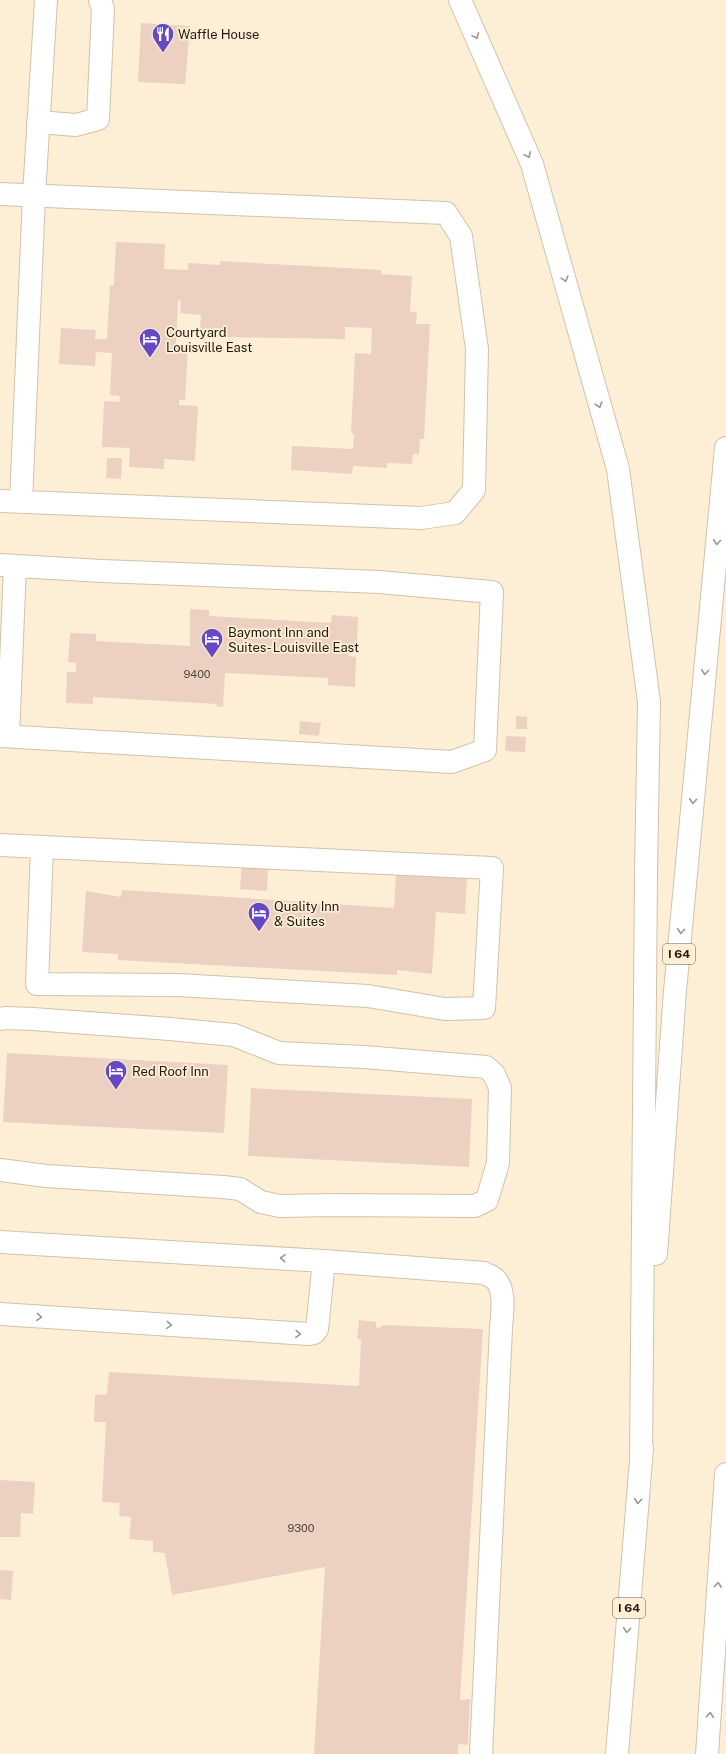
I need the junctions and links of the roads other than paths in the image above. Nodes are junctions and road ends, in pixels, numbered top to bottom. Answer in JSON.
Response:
{"nodes":[{"id":1,"x":46,"y":0,"type":"edge"},
{"id":2,"x":100,"y":0,"type":"edge"},
{"id":3,"x":460,"y":0,"type":"edge"},
{"id":4,"x":38,"y":122,"type":"junction"},
{"id":5,"x":0,"y":194,"type":"edge"},
{"id":6,"x":34,"y":195,"type":"junction"},
{"id":7,"x":726,"y":448,"type":"edge"},
{"id":8,"x":0,"y":502,"type":"edge"},
{"id":9,"x":22,"y":502,"type":"junction"},
{"id":10,"x":8,"y":565,"type":"edge"},
{"id":11,"x":4,"y":736,"type":"edge"},
{"id":12,"x":0,"y":845,"type":"edge"},
{"id":13,"x":42,"y":847,"type":"junction"},
{"id":14,"x":0,"y":1019,"type":"edge"},
{"id":15,"x":0,"y":1170,"type":"edge"},
{"id":16,"x":0,"y":1242,"type":"edge"},
{"id":17,"x":324,"y":1261,"type":"junction"},
{"id":18,"x":0,"y":1314,"type":"edge"},
{"id":19,"x":641,"y":1462,"type":"junction"},
{"id":20,"x":726,"y":1474,"type":"edge"},
{"id":21,"x":481,"y":1754,"type":"edge"},
{"id":22,"x":617,"y":1754,"type":"edge"},
{"id":23,"x":707,"y":1754,"type":"edge"}],
"edges":[{"from":1,"to":4,"type":"main road"},
{"from":2,"to":4,"type":"main road"},
{"from":3,"to":19,"type":"main road","one_way":true},
{"from":4,"to":6,"type":"main road"},
{"from":5,"to":6,"type":"main road"},
{"from":6,"to":9,"type":"main road"},
{"from":6,"to":9,"type":"main road"},
{"from":7,"to":19,"type":"main road","number":"I 64","one_way":true},
{"from":8,"to":9,"type":"main road"},
{"from":10,"to":11,"type":"main road"},
{"from":10,"to":11,"type":"main road"},
{"from":12,"to":13,"type":"main road"},
{"from":13,"to":13,"type":"main road"},
{"from":14,"to":15,"type":"main road"},
{"from":17,"to":16,"type":"main road","one_way":true},
{"from":18,"to":17,"type":"main road","one_way":true},
{"from":17,"to":21,"type":"main road"},
{"from":19,"to":22,"type":"main road","number":"I 64","one_way":true},
{"from":23,"to":20,"type":"main road","one_way":true}]}
